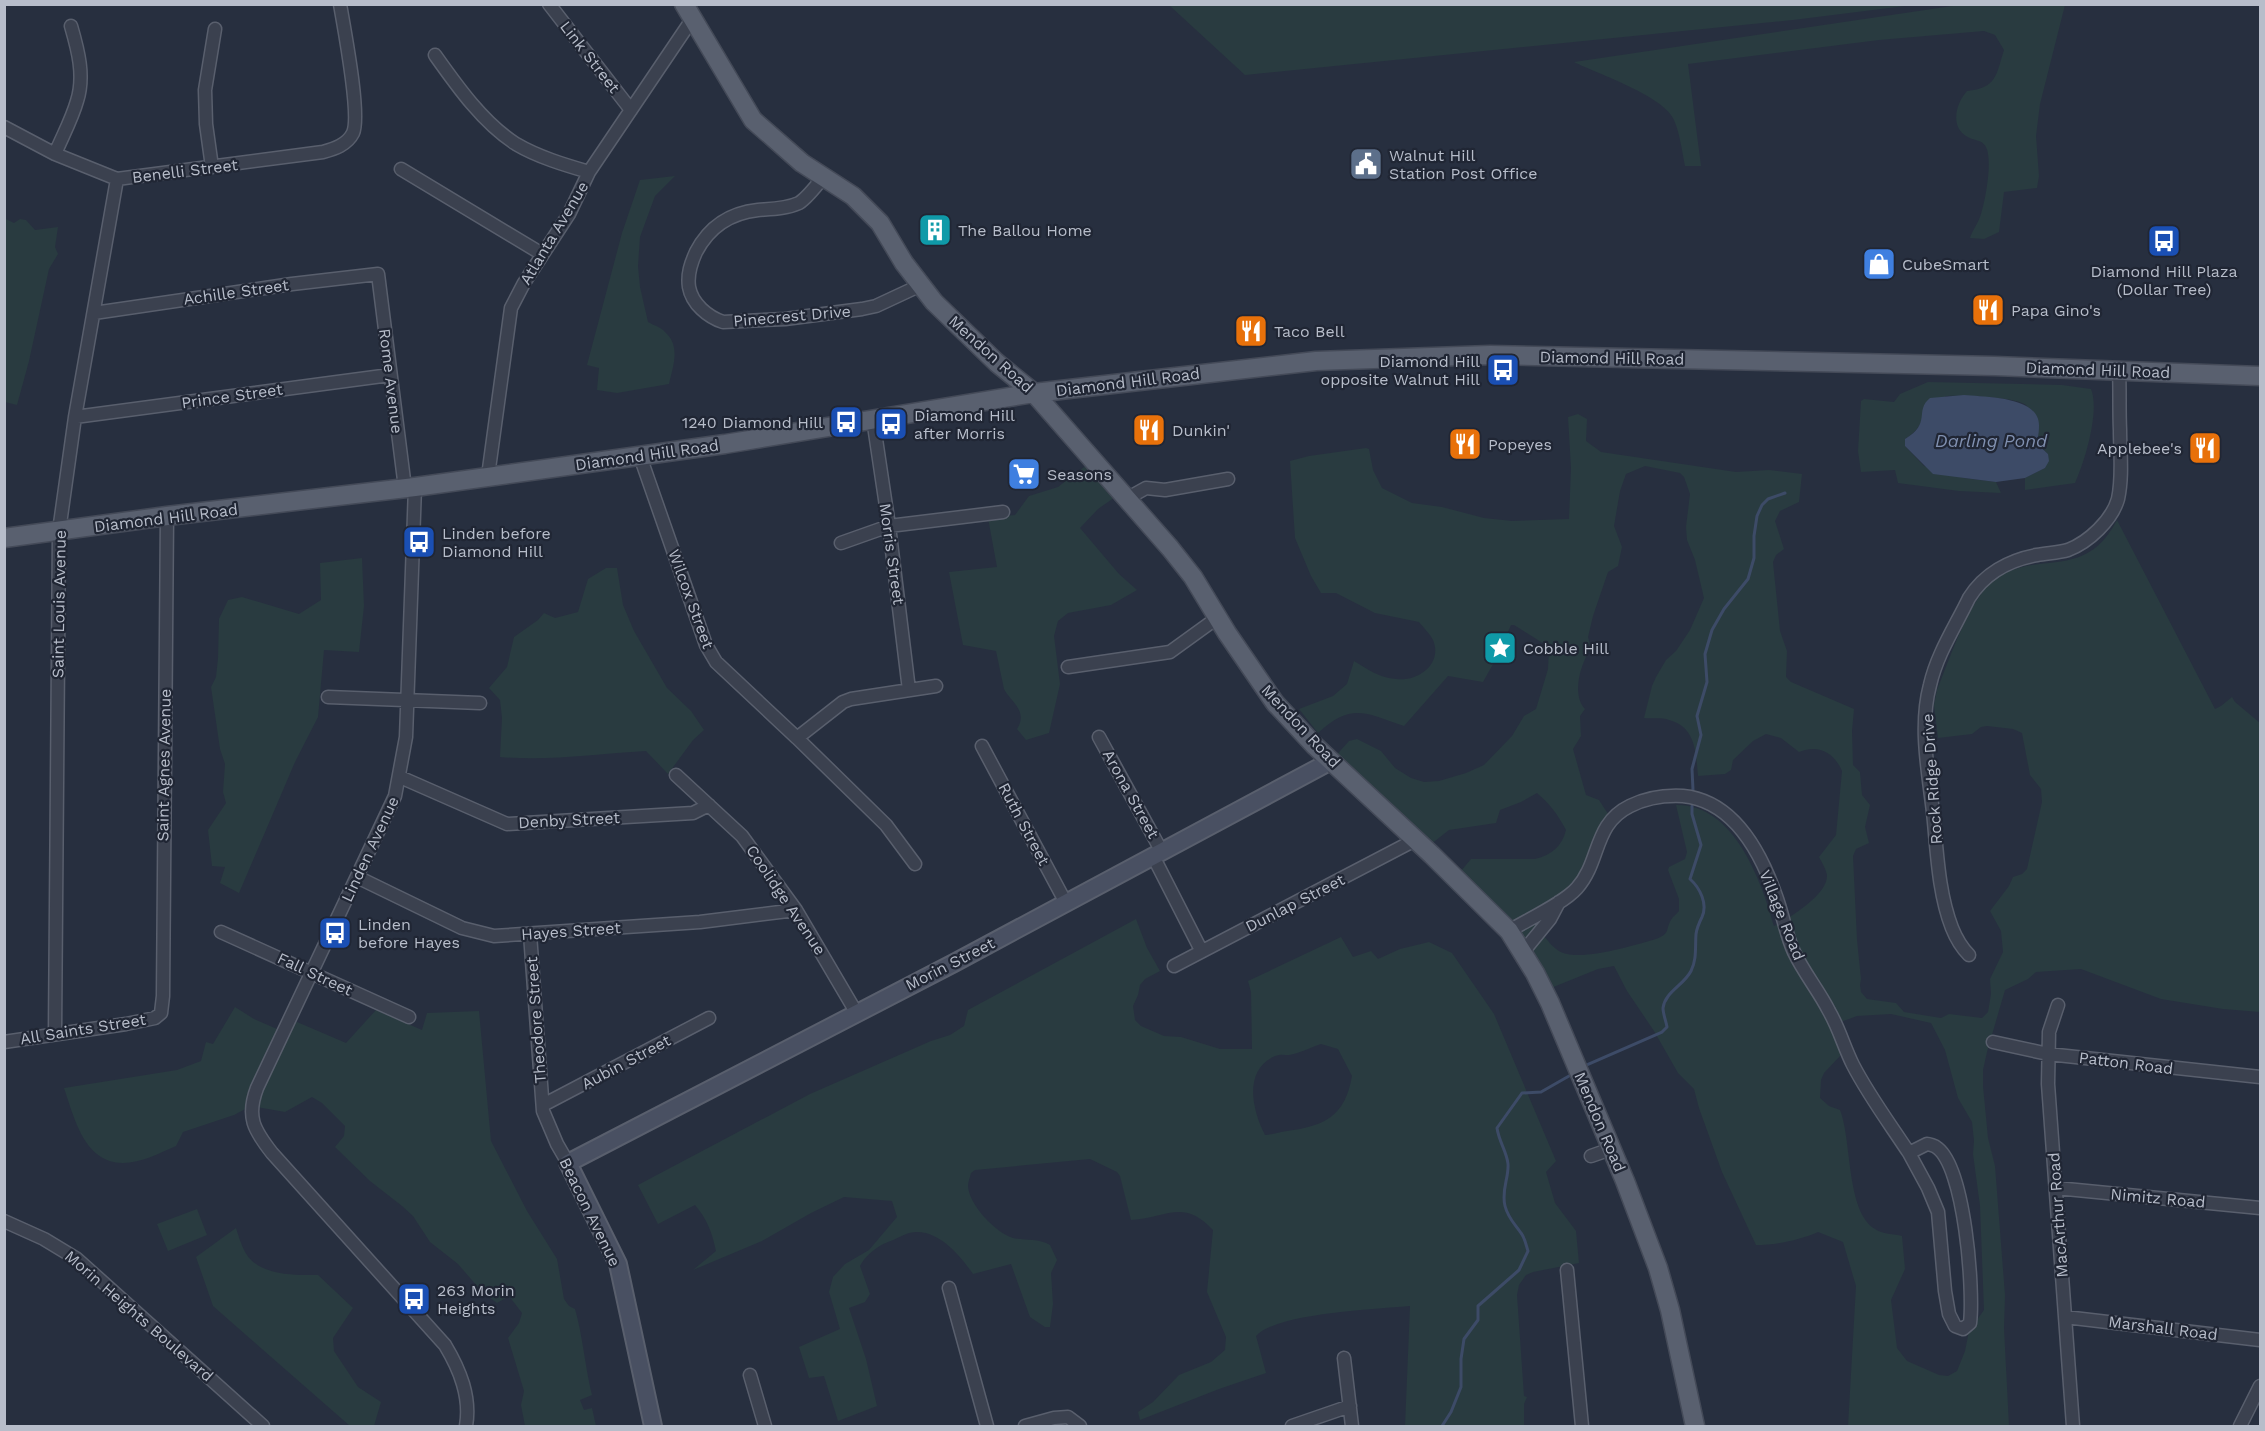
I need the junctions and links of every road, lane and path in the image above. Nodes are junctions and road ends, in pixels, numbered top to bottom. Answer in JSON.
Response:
{"nodes":[{"id":1,"x":340,"y":4,"type":"edge"},
{"id":2,"x":549,"y":4,"type":"edge"},
{"id":3,"x":689,"y":11,"type":"edge"},
{"id":4,"x":71,"y":26,"type":"dead end"},
{"id":5,"x":215,"y":29,"type":"dead end"},
{"id":6,"x":435,"y":55,"type":"dead end"},
{"id":7,"x":631,"y":110,"type":"junction"},
{"id":8,"x":4,"y":127,"type":"edge"},
{"id":9,"x":55,"y":154,"type":"junction"},
{"id":10,"x":212,"y":167,"type":"junction"},
{"id":11,"x":401,"y":169,"type":"dead end"},
{"id":12,"x":589,"y":172,"type":"junction"},
{"id":13,"x":824,"y":177,"type":"junction"},
{"id":14,"x":117,"y":179,"type":"junction"},
{"id":15,"x":542,"y":254,"type":"junction"},
{"id":16,"x":378,"y":274,"type":"joint"},
{"id":17,"x":921,"y":285,"type":"junction"},
{"id":18,"x":94,"y":313,"type":"junction"},
{"id":19,"x":2119,"y":370,"type":"junction"},
{"id":20,"x":390,"y":375,"type":"junction"},
{"id":21,"x":2260,"y":376,"type":"edge"},
{"id":22,"x":1035,"y":393,"type":"junction"},
{"id":23,"x":75,"y":417,"type":"junction"},
{"id":24,"x":873,"y":419,"type":"junction"},
{"id":25,"x":640,"y":456,"type":"junction"},
{"id":26,"x":488,"y":476,"type":"junction"},
{"id":27,"x":1227,"y":479,"type":"dead end"},
{"id":28,"x":410,"y":487,"type":"junction"},
{"id":29,"x":1128,"y":498,"type":"junction"},
{"id":30,"x":1003,"y":512,"type":"dead end"},
{"id":31,"x":166,"y":516,"type":"junction"},
{"id":32,"x":889,"y":526,"type":"junction"},
{"id":33,"x":59,"y":531,"type":"junction"},
{"id":34,"x":4,"y":538,"type":"edge"},
{"id":35,"x":841,"y":543,"type":"dead end"},
{"id":36,"x":1217,"y":618,"type":"junction"},
{"id":37,"x":1068,"y":667,"type":"dead end"},
{"id":38,"x":936,"y":686,"type":"dead end"},
{"id":39,"x":909,"y":690,"type":"junction"},
{"id":40,"x":328,"y":697,"type":"dead end"},
{"id":41,"x":408,"y":700,"type":"junction"},
{"id":42,"x":480,"y":703,"type":"dead end"},
{"id":43,"x":1099,"y":737,"type":"dead end"},
{"id":44,"x":796,"y":738,"type":"junction"},
{"id":45,"x":982,"y":746,"type":"dead end"},
{"id":46,"x":1331,"y":761,"type":"junction"},
{"id":47,"x":676,"y":775,"type":"dead end"},
{"id":48,"x":400,"y":777,"type":"junction"},
{"id":49,"x":709,"y":805,"type":"junction"},
{"id":50,"x":1415,"y":840,"type":"junction"},
{"id":51,"x":1158,"y":854,"type":"junction"},
{"id":52,"x":915,"y":864,"type":"dead end"},
{"id":53,"x":357,"y":877,"type":"junction"},
{"id":54,"x":1066,"y":903,"type":"junction"},
{"id":55,"x":1559,"y":903,"type":"junction"},
{"id":56,"x":796,"y":910,"type":"junction"},
{"id":57,"x":1509,"y":931,"type":"junction"},
{"id":58,"x":221,"y":932,"type":"dead end"},
{"id":59,"x":530,"y":934,"type":"junction"},
{"id":60,"x":1201,"y":950,"type":"junction"},
{"id":61,"x":1523,"y":952,"type":"junction"},
{"id":62,"x":1969,"y":955,"type":"dead end"},
{"id":63,"x":1174,"y":966,"type":"dead end"},
{"id":64,"x":312,"y":973,"type":"junction"},
{"id":65,"x":2058,"y":1005,"type":"dead end"},
{"id":66,"x":856,"y":1012,"type":"junction"},
{"id":67,"x":161,"y":1013,"type":"joint"},
{"id":68,"x":409,"y":1017,"type":"dead end"},
{"id":69,"x":709,"y":1018,"type":"dead end"},
{"id":70,"x":55,"y":1034,"type":"junction"},
{"id":71,"x":4,"y":1042,"type":"edge"},
{"id":72,"x":1993,"y":1042,"type":"dead end"},
{"id":73,"x":2048,"y":1053,"type":"junction"},
{"id":74,"x":2260,"y":1077,"type":"edge"},
{"id":75,"x":543,"y":1105,"type":"junction"},
{"id":76,"x":1611,"y":1149,"type":"junction"},
{"id":77,"x":1909,"y":1153,"type":"junction"},
{"id":78,"x":1591,"y":1156,"type":"dead end"},
{"id":79,"x":568,"y":1163,"type":"junction"},
{"id":80,"x":2056,"y":1188,"type":"junction"},
{"id":81,"x":2260,"y":1208,"type":"edge"},
{"id":82,"x":4,"y":1221,"type":"edge"},
{"id":83,"x":1567,"y":1270,"type":"dead end"},
{"id":84,"x":949,"y":1288,"type":"dead end"},
{"id":85,"x":2065,"y":1317,"type":"junction"},
{"id":86,"x":2260,"y":1340,"type":"edge"},
{"id":87,"x":1344,"y":1358,"type":"dead end"},
{"id":88,"x":750,"y":1375,"type":"dead end"},
{"id":89,"x":2260,"y":1386,"type":"edge"},
{"id":90,"x":1350,"y":1406,"type":"junction"},
{"id":91,"x":1076,"y":1423,"type":"edge"},
{"id":92,"x":263,"y":1426,"type":"edge"},
{"id":93,"x":466,"y":1426,"type":"edge"},
{"id":94,"x":653,"y":1426,"type":"edge"},
{"id":95,"x":765,"y":1426,"type":"edge"},
{"id":96,"x":987,"y":1426,"type":"edge"},
{"id":97,"x":1024,"y":1426,"type":"edge"},
{"id":98,"x":1292,"y":1426,"type":"edge"},
{"id":99,"x":1352,"y":1426,"type":"edge"},
{"id":100,"x":1582,"y":1426,"type":"edge"},
{"id":101,"x":1695,"y":1426,"type":"edge"},
{"id":102,"x":2073,"y":1426,"type":"edge"},
{"id":103,"x":2240,"y":1426,"type":"edge"}],
"edges":[{"from":1,"to":10,"type":"street","name":"Benelli Street"},
{"from":2,"to":7,"type":"street","name":"Link Street"},
{"from":3,"to":7,"type":"street","name":"Atlanta Avenue"},
{"from":3,"to":13,"type":"main road","name":"Mendon Road"},
{"from":4,"to":9,"type":"street"},
{"from":5,"to":10,"type":"street"},
{"from":6,"to":12,"type":"street"},
{"from":7,"to":12,"type":"street","name":"Atlanta Avenue"},
{"from":8,"to":9,"type":"street","name":"Benelli Street"},
{"from":9,"to":14,"type":"street","name":"Benelli Street"},
{"from":10,"to":14,"type":"street","name":"Benelli Street"},
{"from":11,"to":15,"type":"street"},
{"from":12,"to":15,"type":"street","name":"Atlanta Avenue"},
{"from":13,"to":17,"type":"main road","name":"Mendon Road"},
{"from":13,"to":17,"type":"street","name":"Pinecrest Drive"},
{"from":14,"to":18,"type":"street","name":"Saint Louis Avenue"},
{"from":15,"to":26,"type":"street","name":"Atlanta Avenue"},
{"from":16,"to":18,"type":"street","name":"Achille Street"},
{"from":16,"to":20,"type":"street","name":"Rome Avenue"},
{"from":17,"to":22,"type":"main road","name":"Mendon Road"},
{"from":18,"to":23,"type":"street","name":"Saint Louis Avenue"},
{"from":19,"to":21,"type":"main road","name":"Diamond Hill Road"},
{"from":19,"to":22,"type":"main road","name":"Diamond Hill Road"},
{"from":19,"to":62,"type":"street","name":"Rock Ridge Drive"},
{"from":20,"to":23,"type":"street","name":"Prince Street"},
{"from":20,"to":28,"type":"street","name":"Rome Avenue"},
{"from":22,"to":24,"type":"main road","name":"Diamond Hill Road"},
{"from":22,"to":29,"type":"main road","name":"Mendon Road"},
{"from":23,"to":33,"type":"street","name":"Saint Louis Avenue"},
{"from":24,"to":25,"type":"main road","name":"Diamond Hill Road"},
{"from":24,"to":32,"type":"street","name":"Morris Street"},
{"from":25,"to":26,"type":"main road","name":"Diamond Hill Road"},
{"from":25,"to":44,"type":"street","name":"Wilcox Street"},
{"from":26,"to":28,"type":"main road","name":"Diamond Hill Road"},
{"from":27,"to":29,"type":"street"},
{"from":28,"to":31,"type":"main road","name":"Diamond Hill Road"},
{"from":28,"to":41,"type":"street","name":"Linden Avenue"},
{"from":29,"to":36,"type":"main road","name":"Mendon Road"},
{"from":30,"to":32,"type":"street"},
{"from":31,"to":33,"type":"main road","name":"Diamond Hill Road"},
{"from":31,"to":67,"type":"street","name":"Saint Agnes Avenue"},
{"from":32,"to":35,"type":"street"},
{"from":32,"to":39,"type":"street","name":"Morris Street"},
{"from":33,"to":34,"type":"main road","name":"Diamond Hill Road"},
{"from":33,"to":70,"type":"street","name":"Saint Louis Avenue"},
{"from":36,"to":37,"type":"street"},
{"from":36,"to":46,"type":"main road","name":"Mendon Road"},
{"from":38,"to":39,"type":"street"},
{"from":39,"to":44,"type":"street"},
{"from":40,"to":41,"type":"street"},
{"from":41,"to":42,"type":"street"},
{"from":41,"to":48,"type":"street","name":"Linden Avenue"},
{"from":43,"to":51,"type":"street","name":"Arona Street"},
{"from":44,"to":52,"type":"street","name":"Wilcox Street"},
{"from":45,"to":54,"type":"street","name":"Ruth Street"},
{"from":46,"to":50,"type":"main road","name":"Mendon Road"},
{"from":46,"to":51,"type":"street","name":"Morin Street"},
{"from":47,"to":49,"type":"street","name":"Coolidge Avenue"},
{"from":48,"to":49,"type":"street","name":"Denby Street"},
{"from":48,"to":53,"type":"street","name":"Linden Avenue"},
{"from":49,"to":56,"type":"street","name":"Coolidge Avenue"},
{"from":50,"to":57,"type":"main road","name":"Mendon Road"},
{"from":50,"to":60,"type":"street","name":"Dunlap Street"},
{"from":51,"to":54,"type":"street","name":"Morin Street"},
{"from":51,"to":60,"type":"street","name":"Arona Street"},
{"from":53,"to":59,"type":"street","name":"Hayes Street"},
{"from":53,"to":64,"type":"street","name":"Linden Avenue"},
{"from":54,"to":66,"type":"street","name":"Morin Street"},
{"from":55,"to":57,"type":"street","name":"Village Road"},
{"from":55,"to":61,"type":"street","name":"Village Road"},
{"from":55,"to":77,"type":"street","name":"Village Road"},
{"from":56,"to":59,"type":"street","name":"Hayes Street"},
{"from":56,"to":66,"type":"street","name":"Coolidge Avenue"},
{"from":57,"to":61,"type":"main road","name":"Mendon Road"},
{"from":58,"to":64,"type":"street","name":"Fall Street"},
{"from":59,"to":75,"type":"street","name":"Theodore Street"},
{"from":60,"to":63,"type":"street","name":"Dunlap Street"},
{"from":61,"to":76,"type":"main road","name":"Mendon Road"},
{"from":64,"to":68,"type":"street","name":"Fall Street"},
{"from":64,"to":93,"type":"street","name":"Linden Avenue"},
{"from":65,"to":73,"type":"street","name":"MacArthur Road"},
{"from":66,"to":79,"type":"street","name":"Morin Street"},
{"from":67,"to":70,"type":"street","name":"All Saints Street"},
{"from":69,"to":75,"type":"street","name":"Aubin Street"},
{"from":70,"to":71,"type":"street","name":"All Saints Street"},
{"from":72,"to":73,"type":"street","name":"Patton Road"},
{"from":73,"to":74,"type":"street","name":"Patton Road"},
{"from":73,"to":80,"type":"street","name":"MacArthur Road"},
{"from":75,"to":79,"type":"street","name":"Beacon Avenue"},
{"from":76,"to":78,"type":"street"},
{"from":76,"to":101,"type":"main road","name":"Mendon Road"},
{"from":77,"to":77,"type":"street","name":"Village Road"},
{"from":79,"to":94,"type":"street","name":"Beacon Avenue"},
{"from":80,"to":81,"type":"street","name":"Nimitz Road"},
{"from":80,"to":85,"type":"street","name":"MacArthur Road"},
{"from":82,"to":92,"type":"street","name":"Morin Heights Boulevard"},
{"from":83,"to":100,"type":"street"},
{"from":84,"to":96,"type":"street"},
{"from":85,"to":86,"type":"street","name":"Marshall Road"},
{"from":85,"to":102,"type":"street","name":"MacArthur Road"},
{"from":87,"to":90,"type":"street"},
{"from":88,"to":95,"type":"street"},
{"from":89,"to":103,"type":"street"},
{"from":90,"to":98,"type":"street"},
{"from":90,"to":99,"type":"street"},
{"from":91,"to":97,"type":"street"}]}
